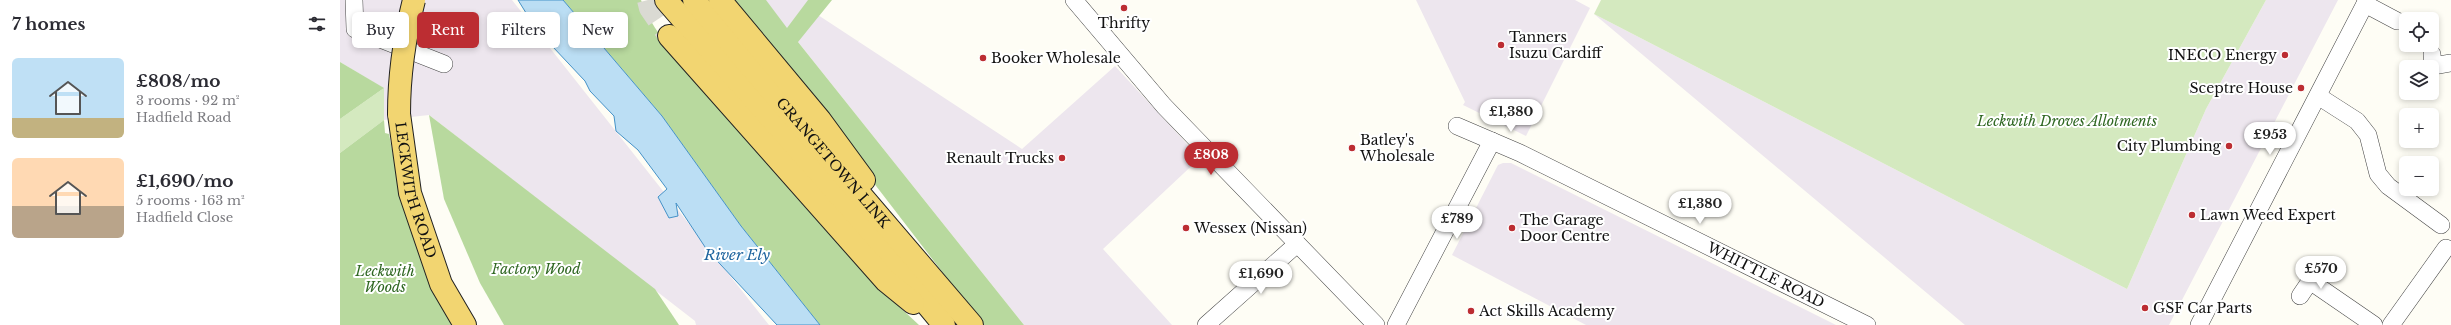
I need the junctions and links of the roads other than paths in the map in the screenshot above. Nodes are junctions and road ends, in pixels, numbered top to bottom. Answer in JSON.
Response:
{"nodes":[{"id":1,"x":354,"y":0,"type":"edge"},
{"id":2,"x":414,"y":0,"type":"edge"},
{"id":3,"x":666,"y":0,"type":"edge"},
{"id":4,"x":694,"y":0,"type":"edge"},
{"id":5,"x":720,"y":0,"type":"edge"},
{"id":6,"x":1074,"y":0,"type":"edge"},
{"id":7,"x":2366,"y":2,"type":"edge"},
{"id":8,"x":2397,"y":21,"type":"dead end"},
{"id":9,"x":670,"y":36,"type":"tunnel mouth"},
{"id":10,"x":2432,"y":54,"type":"dead end"},
{"id":11,"x":2451,"y":63,"type":"edge"},
{"id":12,"x":444,"y":64,"type":"dead end"},
{"id":13,"x":2318,"y":96,"type":"junction"},
{"id":14,"x":1457,"y":126,"type":"dead end"},
{"id":15,"x":1492,"y":140,"type":"junction"},
{"id":16,"x":2446,"y":222,"type":"edge"},
{"id":17,"x":1297,"y":244,"type":"junction"},
{"id":18,"x":2448,"y":249,"type":"edge"},
{"id":19,"x":916,"y":259,"type":"junction"},
{"id":20,"x":2300,"y":296,"type":"dead end"},
{"id":21,"x":465,"y":325,"type":"edge"},
{"id":22,"x":940,"y":325,"type":"edge"},
{"id":23,"x":944,"y":325,"type":"edge"},
{"id":24,"x":972,"y":325,"type":"edge"},
{"id":25,"x":1206,"y":325,"type":"edge"},
{"id":26,"x":1376,"y":325,"type":"edge"},
{"id":27,"x":1396,"y":325,"type":"edge"},
{"id":28,"x":1867,"y":325,"type":"edge"},
{"id":29,"x":2199,"y":325,"type":"edge"},
{"id":30,"x":2374,"y":325,"type":"edge"},
{"id":31,"x":2391,"y":325,"type":"edge"}],
"edges":[{"from":1,"to":12,"type":"street"},
{"from":2,"to":21,"type":"main road","name":"LECKWITH ROAD","bridge":true},
{"from":3,"to":23,"type":"main road","name":"GRANGETOWN LINK"},
{"from":4,"to":19,"type":"main road","name":"GRANGETOWN LINK"},
{"from":5,"to":19,"type":"main road"},
{"from":6,"to":17,"type":"street"},
{"from":7,"to":8,"type":"street"},
{"from":7,"to":13,"type":"street"},
{"from":9,"to":22,"type":"main road"},
{"from":10,"to":11,"type":"street"},
{"from":13,"to":16,"type":"street"},
{"from":13,"to":29,"type":"street"},
{"from":14,"to":15,"type":"street","name":"WHITTLE ROAD"},
{"from":15,"to":27,"type":"street"},
{"from":15,"to":28,"type":"street","name":"WHITTLE ROAD"},
{"from":16,"to":18,"type":"street"},
{"from":17,"to":25,"type":"street"},
{"from":17,"to":26,"type":"street"},
{"from":18,"to":31,"type":"street"},
{"from":19,"to":24,"type":"main road","name":"GRANGETOWN LINK"},
{"from":20,"to":30,"type":"street"}]}
